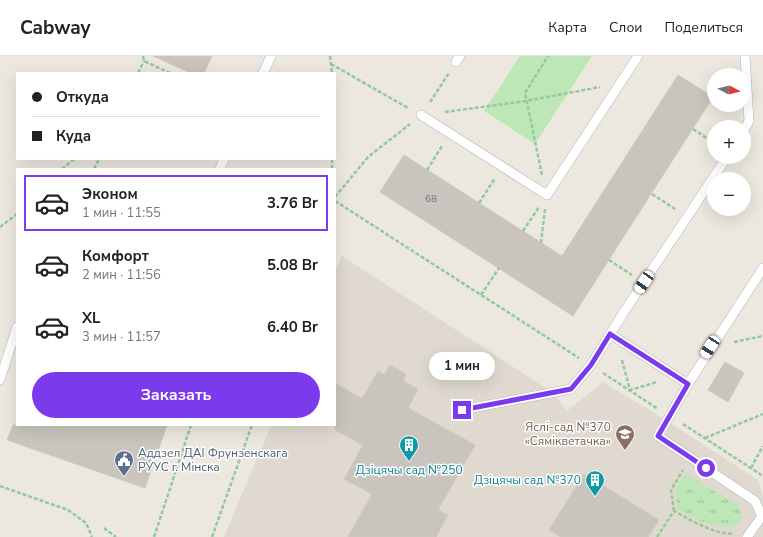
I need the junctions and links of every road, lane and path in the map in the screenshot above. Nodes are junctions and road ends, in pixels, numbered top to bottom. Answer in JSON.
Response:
{"nodes":[{"id":1,"x":143,"y":56,"type":"edge"},
{"id":2,"x":271,"y":56,"type":"edge"},
{"id":3,"x":330,"y":56,"type":"edge"},
{"id":4,"x":548,"y":56,"type":"edge"},
{"id":5,"x":638,"y":56,"type":"edge"},
{"id":6,"x":745,"y":56,"type":"edge"},
{"id":7,"x":458,"y":59,"type":"edge"},
{"id":8,"x":144,"y":60,"type":"junction"},
{"id":9,"x":332,"y":64,"type":"junction"},
{"id":10,"x":138,"y":72,"type":"edge"},
{"id":11,"x":168,"y":72,"type":"edge"},
{"id":12,"x":263,"y":72,"type":"edge"},
{"id":13,"x":332,"y":72,"type":"edge"},
{"id":14,"x":620,"y":83,"type":"junction"},
{"id":15,"x":526,"y":101,"type":"junction"},
{"id":16,"x":421,"y":115,"type":"junction"},
{"id":17,"x":749,"y":120,"type":"edge"},
{"id":18,"x":693,"y":129,"type":"dead end"},
{"id":19,"x":450,"y":133,"type":"junction"},
{"id":20,"x":707,"y":138,"type":"edge"},
{"id":21,"x":73,"y":160,"type":"edge"},
{"id":22,"x":722,"y":164,"type":"edge"},
{"id":23,"x":502,"y":166,"type":"junction"},
{"id":24,"x":63,"y":168,"type":"edge"},
{"id":25,"x":427,"y":170,"type":"dead end"},
{"id":26,"x":652,"y":194,"type":"dead end"},
{"id":27,"x":547,"y":195,"type":"junction"},
{"id":28,"x":336,"y":196,"type":"edge"},
{"id":29,"x":336,"y":202,"type":"edge"},
{"id":30,"x":479,"y":203,"type":"dead end"},
{"id":31,"x":16,"y":215,"type":"edge"},
{"id":32,"x":687,"y":216,"type":"junction"},
{"id":33,"x":0,"y":227,"type":"edge"},
{"id":34,"x":523,"y":231,"type":"dead end"},
{"id":35,"x":541,"y":243,"type":"dead end"},
{"id":36,"x":609,"y":260,"type":"dead end"},
{"id":37,"x":499,"y":268,"type":"dead end"},
{"id":38,"x":763,"y":268,"type":"edge"},
{"id":39,"x":644,"y":282,"type":"junction"},
{"id":40,"x":481,"y":295,"type":"junction"},
{"id":41,"x":16,"y":330,"type":"edge"},
{"id":42,"x":614,"y":336,"type":"junction"},
{"id":43,"x":763,"y":336,"type":"edge"},
{"id":44,"x":710,"y":347,"type":"junction"},
{"id":45,"x":591,"y":365,"type":"junction"},
{"id":46,"x":676,"y":376,"type":"junction"},
{"id":47,"x":0,"y":380,"type":"edge"},
{"id":48,"x":688,"y":384,"type":"junction"},
{"id":49,"x":630,"y":390,"type":"junction"},
{"id":50,"x":462,"y":410,"type":"dead end"},
{"id":51,"x":763,"y":414,"type":"edge"},
{"id":52,"x":670,"y":416,"type":"junction"},
{"id":53,"x":191,"y":426,"type":"edge"},
{"id":54,"x":252,"y":426,"type":"edge"},
{"id":55,"x":704,"y":438,"type":"junction"},
{"id":56,"x":763,"y":446,"type":"edge"},
{"id":57,"x":677,"y":465,"type":"dead end"},
{"id":58,"x":751,"y":468,"type":"junction"},
{"id":59,"x":763,"y":476,"type":"edge"},
{"id":60,"x":0,"y":486,"type":"edge"},
{"id":61,"x":674,"y":511,"type":"junction"},
{"id":62,"x":104,"y":528,"type":"dead end"},
{"id":63,"x":735,"y":531,"type":"dead end"},
{"id":64,"x":92,"y":537,"type":"edge"},
{"id":65,"x":116,"y":537,"type":"edge"},
{"id":66,"x":154,"y":537,"type":"edge"},
{"id":67,"x":212,"y":537,"type":"edge"},
{"id":68,"x":657,"y":537,"type":"edge"},
{"id":69,"x":747,"y":537,"type":"edge"}],
"edges":[{"from":1,"to":8,"type":"path"},
{"from":2,"to":12,"type":"lane"},
{"from":3,"to":9,"type":"path"},
{"from":4,"to":15,"type":"path"},
{"from":5,"to":14,"type":"lane"},
{"from":6,"to":17,"type":"lane"},
{"from":7,"to":16,"type":"path"},
{"from":8,"to":10,"type":"path"},
{"from":8,"to":11,"type":"path"},
{"from":9,"to":13,"type":"path"},
{"from":9,"to":16,"type":"path"},
{"from":14,"to":15,"type":"path"},
{"from":14,"to":27,"type":"lane"},
{"from":15,"to":16,"type":"path"},
{"from":15,"to":27,"type":"path"},
{"from":16,"to":19,"type":"lane"},
{"from":16,"to":28,"type":"path"},
{"from":18,"to":20,"type":"path"},
{"from":19,"to":23,"type":"lane"},
{"from":19,"to":25,"type":"path"},
{"from":21,"to":24,"type":"path"},
{"from":22,"to":32,"type":"lane"},
{"from":23,"to":27,"type":"lane"},
{"from":23,"to":30,"type":"path"},
{"from":26,"to":32,"type":"path"},
{"from":27,"to":34,"type":"path"},
{"from":27,"to":35,"type":"path"},
{"from":29,"to":40,"type":"path"},
{"from":31,"to":33,"type":"path"},
{"from":32,"to":39,"type":"lane"},
{"from":36,"to":39,"type":"path"},
{"from":37,"to":40,"type":"path"},
{"from":38,"to":44,"type":"lane"},
{"from":39,"to":42,"type":"lane"},
{"from":40,"to":45,"type":"path"},
{"from":41,"to":47,"type":"lane"},
{"from":42,"to":45,"type":"lane"},
{"from":42,"to":46,"type":"lane"},
{"from":42,"to":49,"type":"path"},
{"from":43,"to":44,"type":"path"},
{"from":44,"to":48,"type":"lane"},
{"from":45,"to":49,"type":"path"},
{"from":45,"to":50,"type":"lane"},
{"from":46,"to":48,"type":"lane"},
{"from":46,"to":49,"type":"path"},
{"from":48,"to":52,"type":"lane"},
{"from":49,"to":52,"type":"path"},
{"from":51,"to":55,"type":"path"},
{"from":52,"to":55,"type":"path"},
{"from":52,"to":69,"type":"lane"},
{"from":53,"to":66,"type":"path"},
{"from":54,"to":67,"type":"path"},
{"from":55,"to":58,"type":"path"},
{"from":56,"to":58,"type":"path"},
{"from":57,"to":61,"type":"path"},
{"from":58,"to":59,"type":"path"},
{"from":60,"to":64,"type":"path"},
{"from":61,"to":63,"type":"path"},
{"from":61,"to":68,"type":"path"},
{"from":62,"to":65,"type":"path"}]}
